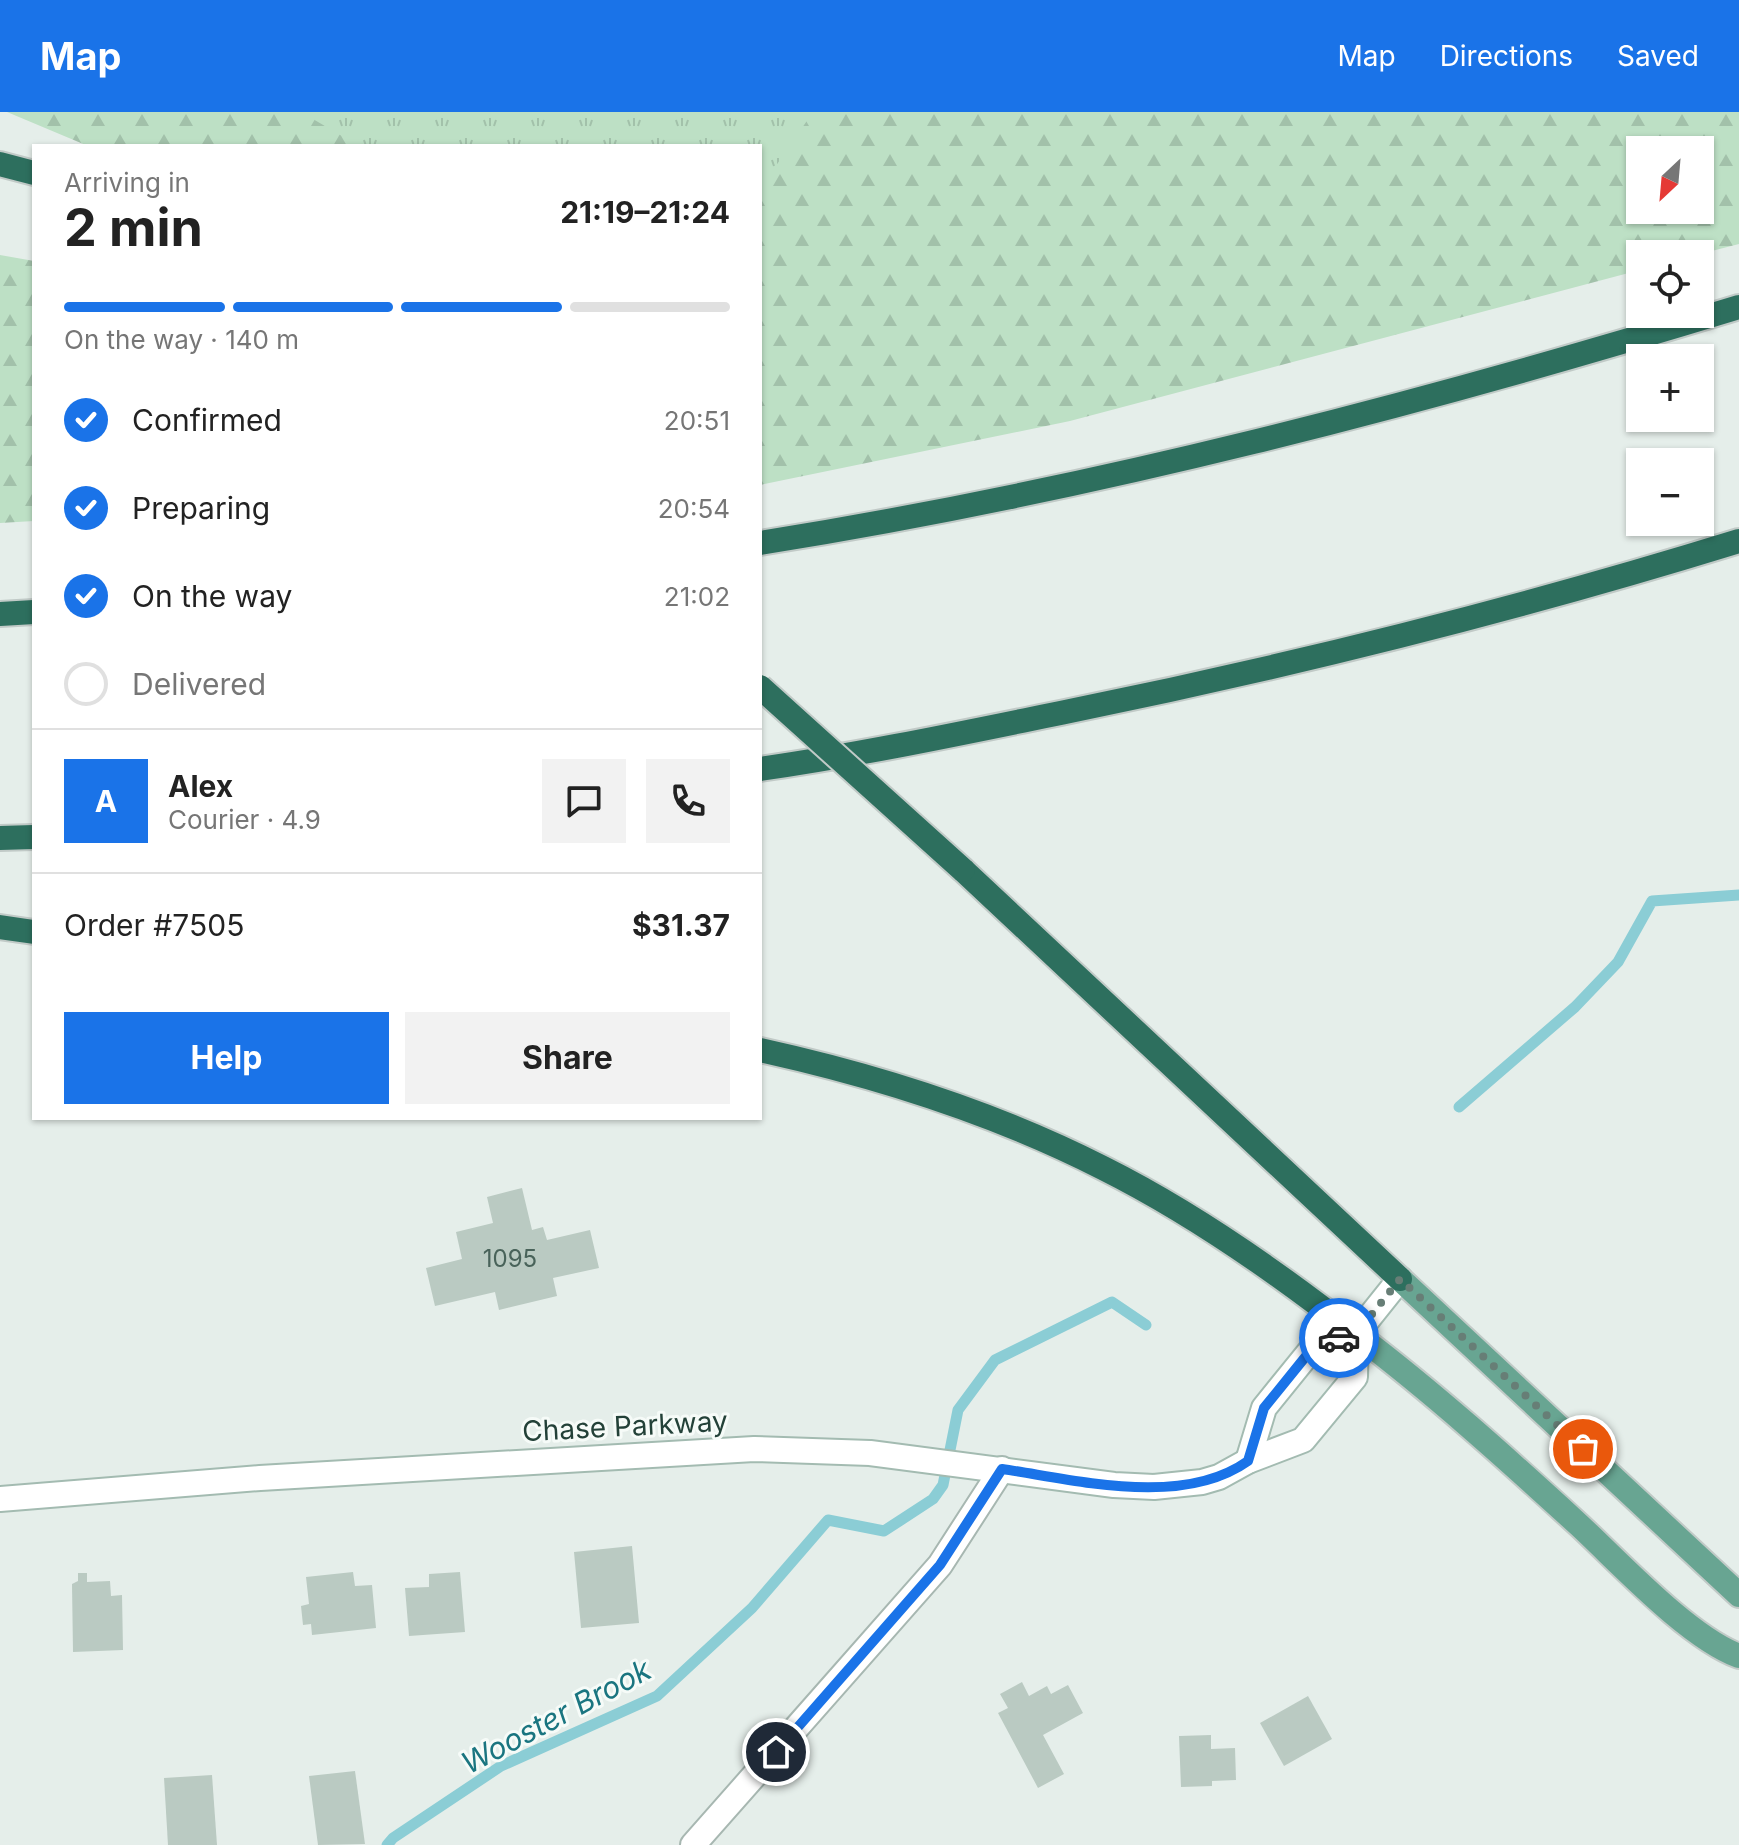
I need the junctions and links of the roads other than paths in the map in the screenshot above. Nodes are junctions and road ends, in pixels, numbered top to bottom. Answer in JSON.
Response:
{"nodes":[{"id":1,"x":0,"y":164,"type":"edge"},
{"id":2,"x":32,"y":172,"type":"edge"},
{"id":3,"x":1739,"y":307,"type":"edge"},
{"id":4,"x":1739,"y":541,"type":"edge"},
{"id":5,"x":762,"y":543,"type":"edge"},
{"id":6,"x":32,"y":612,"type":"edge"},
{"id":7,"x":0,"y":614,"type":"edge"},
{"id":8,"x":762,"y":689,"type":"edge"},
{"id":9,"x":762,"y":769,"type":"edge"},
{"id":10,"x":32,"y":837,"type":"edge"},
{"id":11,"x":0,"y":838,"type":"edge"},
{"id":12,"x":0,"y":927,"type":"edge"},
{"id":13,"x":32,"y":932,"type":"edge"},
{"id":14,"x":762,"y":1051,"type":"edge"},
{"id":15,"x":1400,"y":1279,"type":"junction"},
{"id":16,"x":1356,"y":1334,"type":"junction"},
{"id":17,"x":1248,"y":1461,"type":"junction"},
{"id":18,"x":1002,"y":1469,"type":"junction"},
{"id":19,"x":0,"y":1499,"type":"edge"},
{"id":20,"x":1739,"y":1595,"type":"edge"},
{"id":21,"x":1739,"y":1656,"type":"edge"},
{"id":22,"x":693,"y":1845,"type":"edge"}],
"edges":[{"from":1,"to":2,"type":"highway"},
{"from":3,"to":5,"type":"highway"},
{"from":4,"to":9,"type":"highway"},
{"from":6,"to":7,"type":"highway"},
{"from":8,"to":15,"type":"highway","bridge":true},
{"from":10,"to":11,"type":"highway"},
{"from":12,"to":13,"type":"highway"},
{"from":14,"to":16,"type":"highway"},
{"from":15,"to":16,"type":"main road"},
{"from":15,"to":20,"type":"main road"},
{"from":16,"to":17,"type":"main road"},
{"from":16,"to":17,"type":"main road","name":"Chase Parkway"},
{"from":16,"to":21,"type":"main road"},
{"from":17,"to":18,"type":"main road","name":"Chase Parkway"},
{"from":18,"to":19,"type":"main road","name":"Chase Parkway"},
{"from":18,"to":22,"type":"main road"}]}
